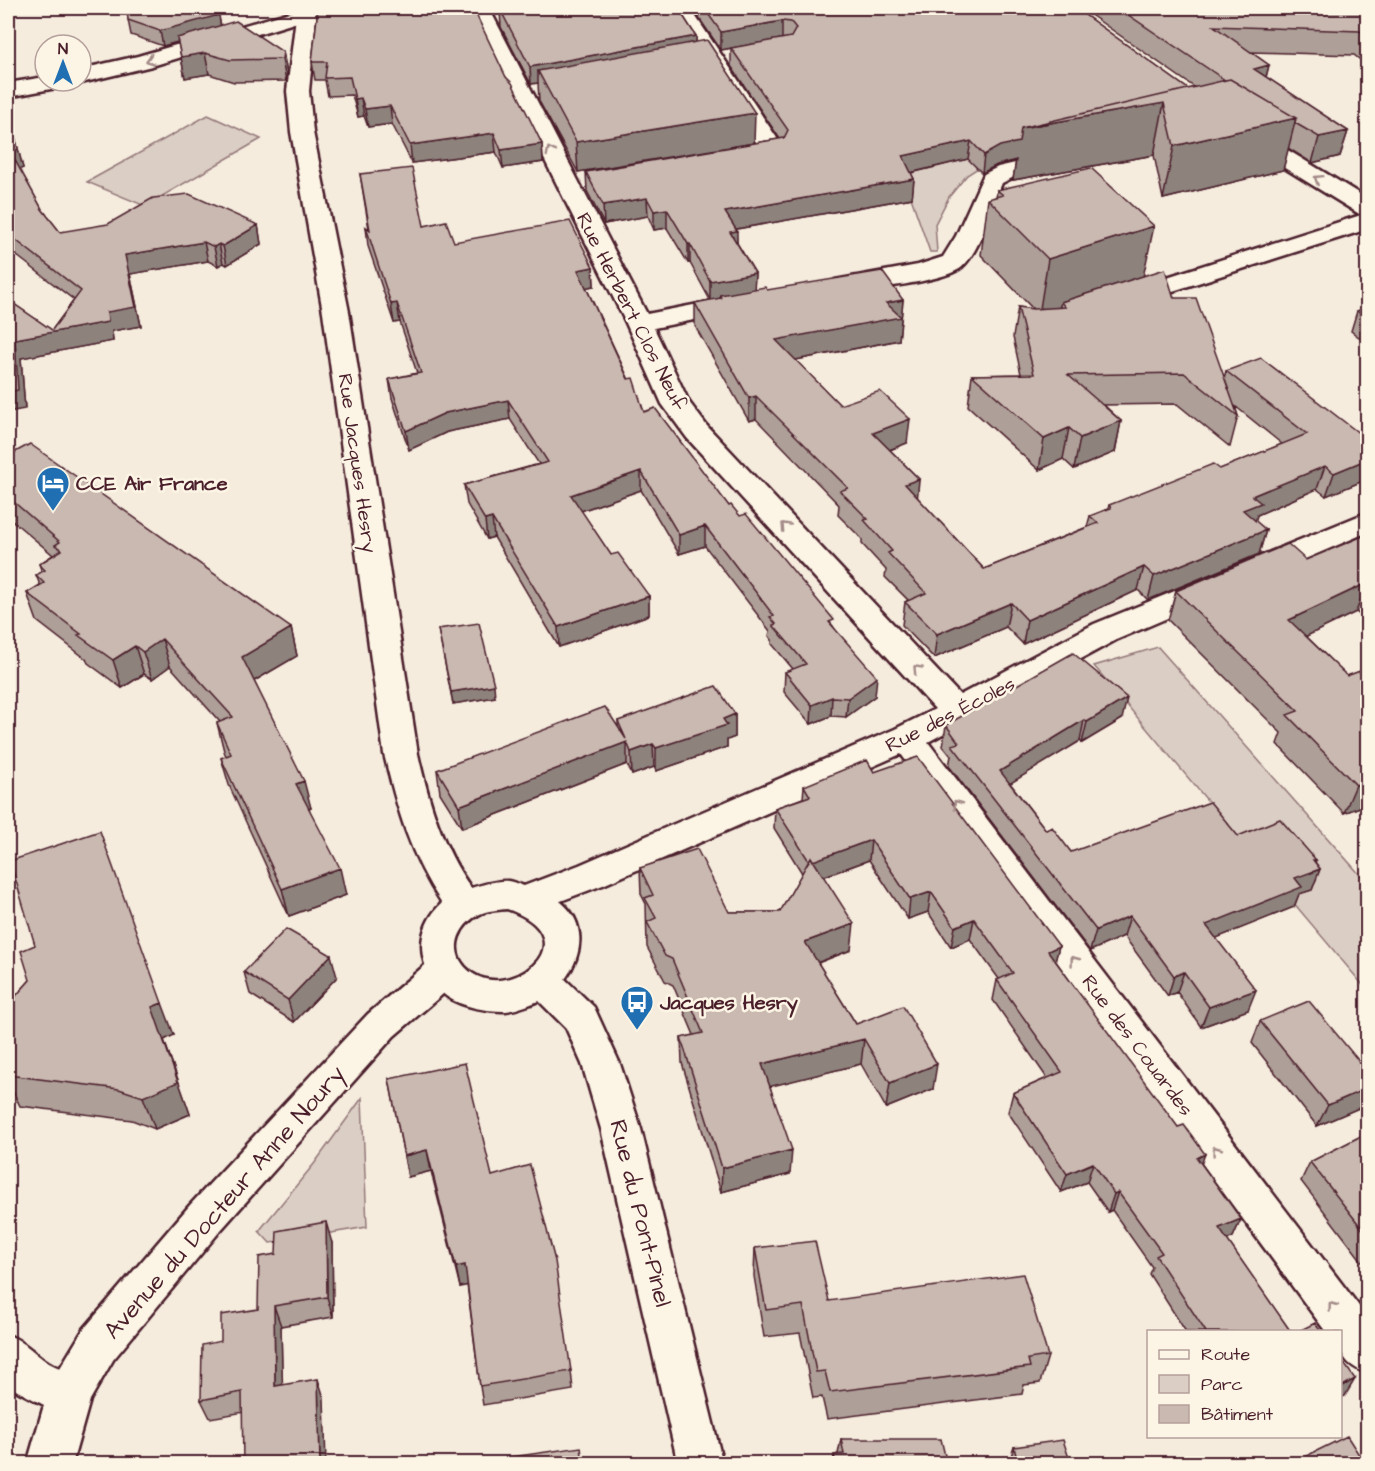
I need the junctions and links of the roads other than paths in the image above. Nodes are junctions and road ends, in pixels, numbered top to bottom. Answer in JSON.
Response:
{"nodes":[{"id":1,"x":680,"y":8,"type":"edge"},
{"id":2,"x":307,"y":10,"type":"edge"},
{"id":3,"x":490,"y":15,"type":"edge"},
{"id":4,"x":736,"y":54,"type":"edge"},
{"id":5,"x":701,"y":60,"type":"junction"},
{"id":6,"x":93,"y":73,"type":"edge"},
{"id":7,"x":33,"y":86,"type":"edge"},
{"id":8,"x":8,"y":90,"type":"edge"},
{"id":9,"x":1231,"y":126,"type":"edge"},
{"id":10,"x":1077,"y":155,"type":"dead end"},
{"id":11,"x":716,"y":160,"type":"edge"},
{"id":12,"x":1368,"y":210,"type":"edge"},
{"id":13,"x":1368,"y":221,"type":"edge"},
{"id":14,"x":817,"y":290,"type":"edge"},
{"id":15,"x":758,"y":301,"type":"edge"},
{"id":16,"x":1107,"y":304,"type":"edge"},
{"id":17,"x":639,"y":323,"type":"junction"},
{"id":18,"x":1368,"y":520,"type":"edge"},
{"id":19,"x":957,"y":712,"type":"junction"},
{"id":20,"x":908,"y":738,"type":"junction"},
{"id":21,"x":529,"y":899,"type":"junction"},
{"id":22,"x":464,"y":906,"type":"junction"},
{"id":23,"x":444,"y":971,"type":"junction"},
{"id":24,"x":542,"y":981,"type":"junction"},
{"id":25,"x":1368,"y":1353,"type":"edge"},
{"id":26,"x":8,"y":1356,"type":"edge"},
{"id":27,"x":70,"y":1392,"type":"junction"},
{"id":28,"x":49,"y":1464,"type":"edge"},
{"id":29,"x":701,"y":1464,"type":"edge"}],
"edges":[{"from":1,"to":5,"type":"street"},
{"from":2,"to":6,"type":"street","one_way":true},
{"from":2,"to":22,"type":"street","name":"Rue Jacques Hesry"},
{"from":17,"to":3,"type":"street","name":"Rue Herbert Clos Neuf","one_way":true},
{"from":4,"to":5,"type":"street"},
{"from":5,"to":11,"type":"street"},
{"from":7,"to":8,"type":"street"},
{"from":12,"to":9,"type":"street","one_way":true},
{"from":10,"to":14,"type":"street"},
{"from":13,"to":16,"type":"street"},
{"from":15,"to":17,"type":"street"},
{"from":19,"to":17,"type":"street","name":"Rue Herbert Clos Neuf","one_way":true},
{"from":18,"to":19,"type":"street","name":"Rue des Écoles"},
{"from":19,"to":20,"type":"street","name":"Rue des Écoles"},
{"from":20,"to":21,"type":"street","name":"Rue des Écoles"},
{"from":25,"to":20,"type":"street","name":"Rue des Couardes","one_way":true},
{"from":21,"to":22,"type":"street"},
{"from":21,"to":24,"type":"street"},
{"from":22,"to":23,"type":"street"},
{"from":23,"to":24,"type":"street"},
{"from":23,"to":27,"type":"street","name":"Avenue du Docteur Anne Noury"},
{"from":24,"to":29,"type":"street","name":"Rue du Pont-Pinel"},
{"from":26,"to":27,"type":"street"},
{"from":27,"to":28,"type":"street","name":"Avenue du Docteur Anne Noury"}]}
